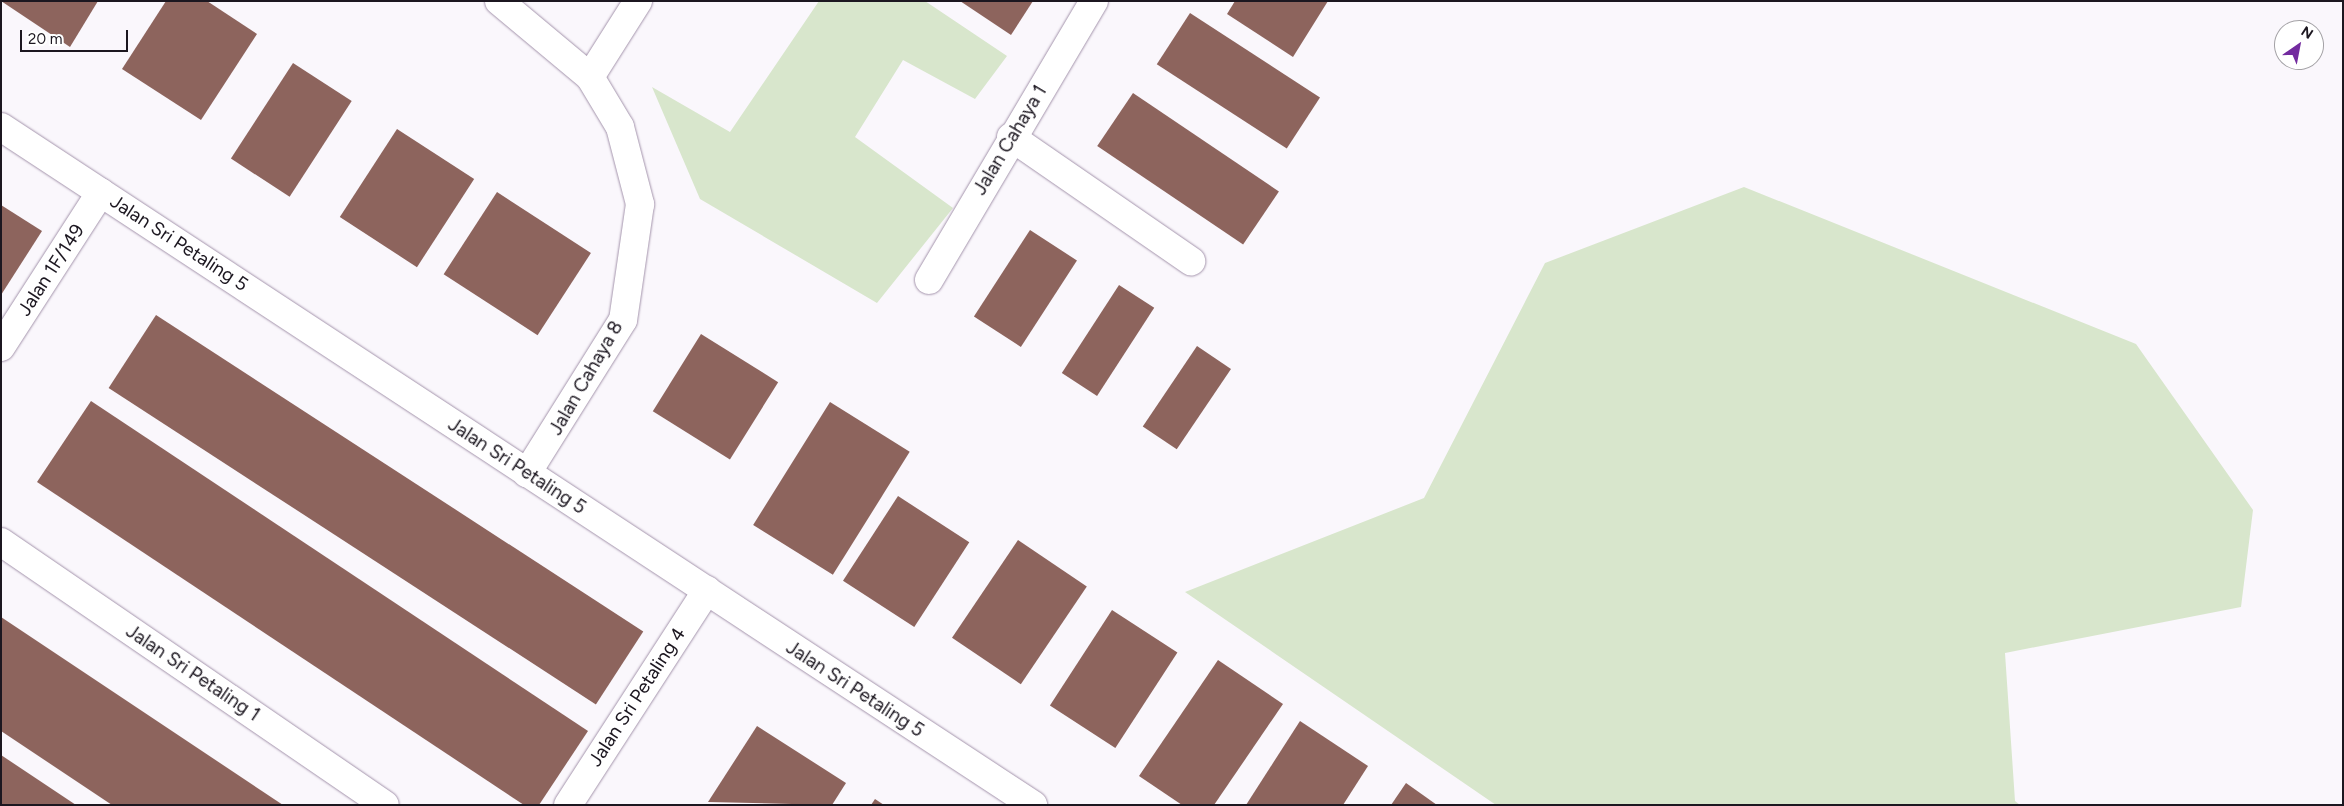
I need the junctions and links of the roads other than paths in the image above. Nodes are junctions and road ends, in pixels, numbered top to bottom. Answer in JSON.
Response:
{"nodes":[{"id":1,"x":498,"y":1,"type":"edge"},
{"id":2,"x":638,"y":1,"type":"edge"},
{"id":3,"x":1094,"y":1,"type":"edge"},
{"id":4,"x":590,"y":77,"type":"junction"},
{"id":5,"x":1,"y":127,"type":"edge"},
{"id":6,"x":1011,"y":137,"type":"junction"},
{"id":7,"x":101,"y":192,"type":"junction"},
{"id":8,"x":1190,"y":261,"type":"dead end"},
{"id":9,"x":929,"y":280,"type":"dead end"},
{"id":10,"x":1,"y":347,"type":"edge"},
{"id":11,"x":527,"y":473,"type":"junction"},
{"id":12,"x":1,"y":542,"type":"edge"},
{"id":13,"x":706,"y":590,"type":"junction"},
{"id":14,"x":385,"y":805,"type":"edge"},
{"id":15,"x":568,"y":805,"type":"edge"},
{"id":16,"x":1033,"y":805,"type":"edge"}],
"edges":[{"from":1,"to":4,"type":"street","name":"Jalan Cahaya 8"},
{"from":2,"to":4,"type":"street"},
{"from":3,"to":6,"type":"street","name":"Jalan Cahaya 1"},
{"from":4,"to":11,"type":"street","name":"Jalan Cahaya 8"},
{"from":5,"to":7,"type":"street","name":"Jalan Sri Petaling 5"},
{"from":6,"to":8,"type":"street"},
{"from":6,"to":9,"type":"street","name":"Jalan Cahaya 1"},
{"from":7,"to":10,"type":"street","name":"Jalan 1F/149"},
{"from":7,"to":11,"type":"street","name":"Jalan Sri Petaling 5"},
{"from":11,"to":13,"type":"street","name":"Jalan Sri Petaling 5"},
{"from":12,"to":14,"type":"street","name":"Jalan Sri Petaling 1"},
{"from":13,"to":15,"type":"street","name":"Jalan Sri Petaling 4"},
{"from":13,"to":16,"type":"street","name":"Jalan Sri Petaling 5"}]}
